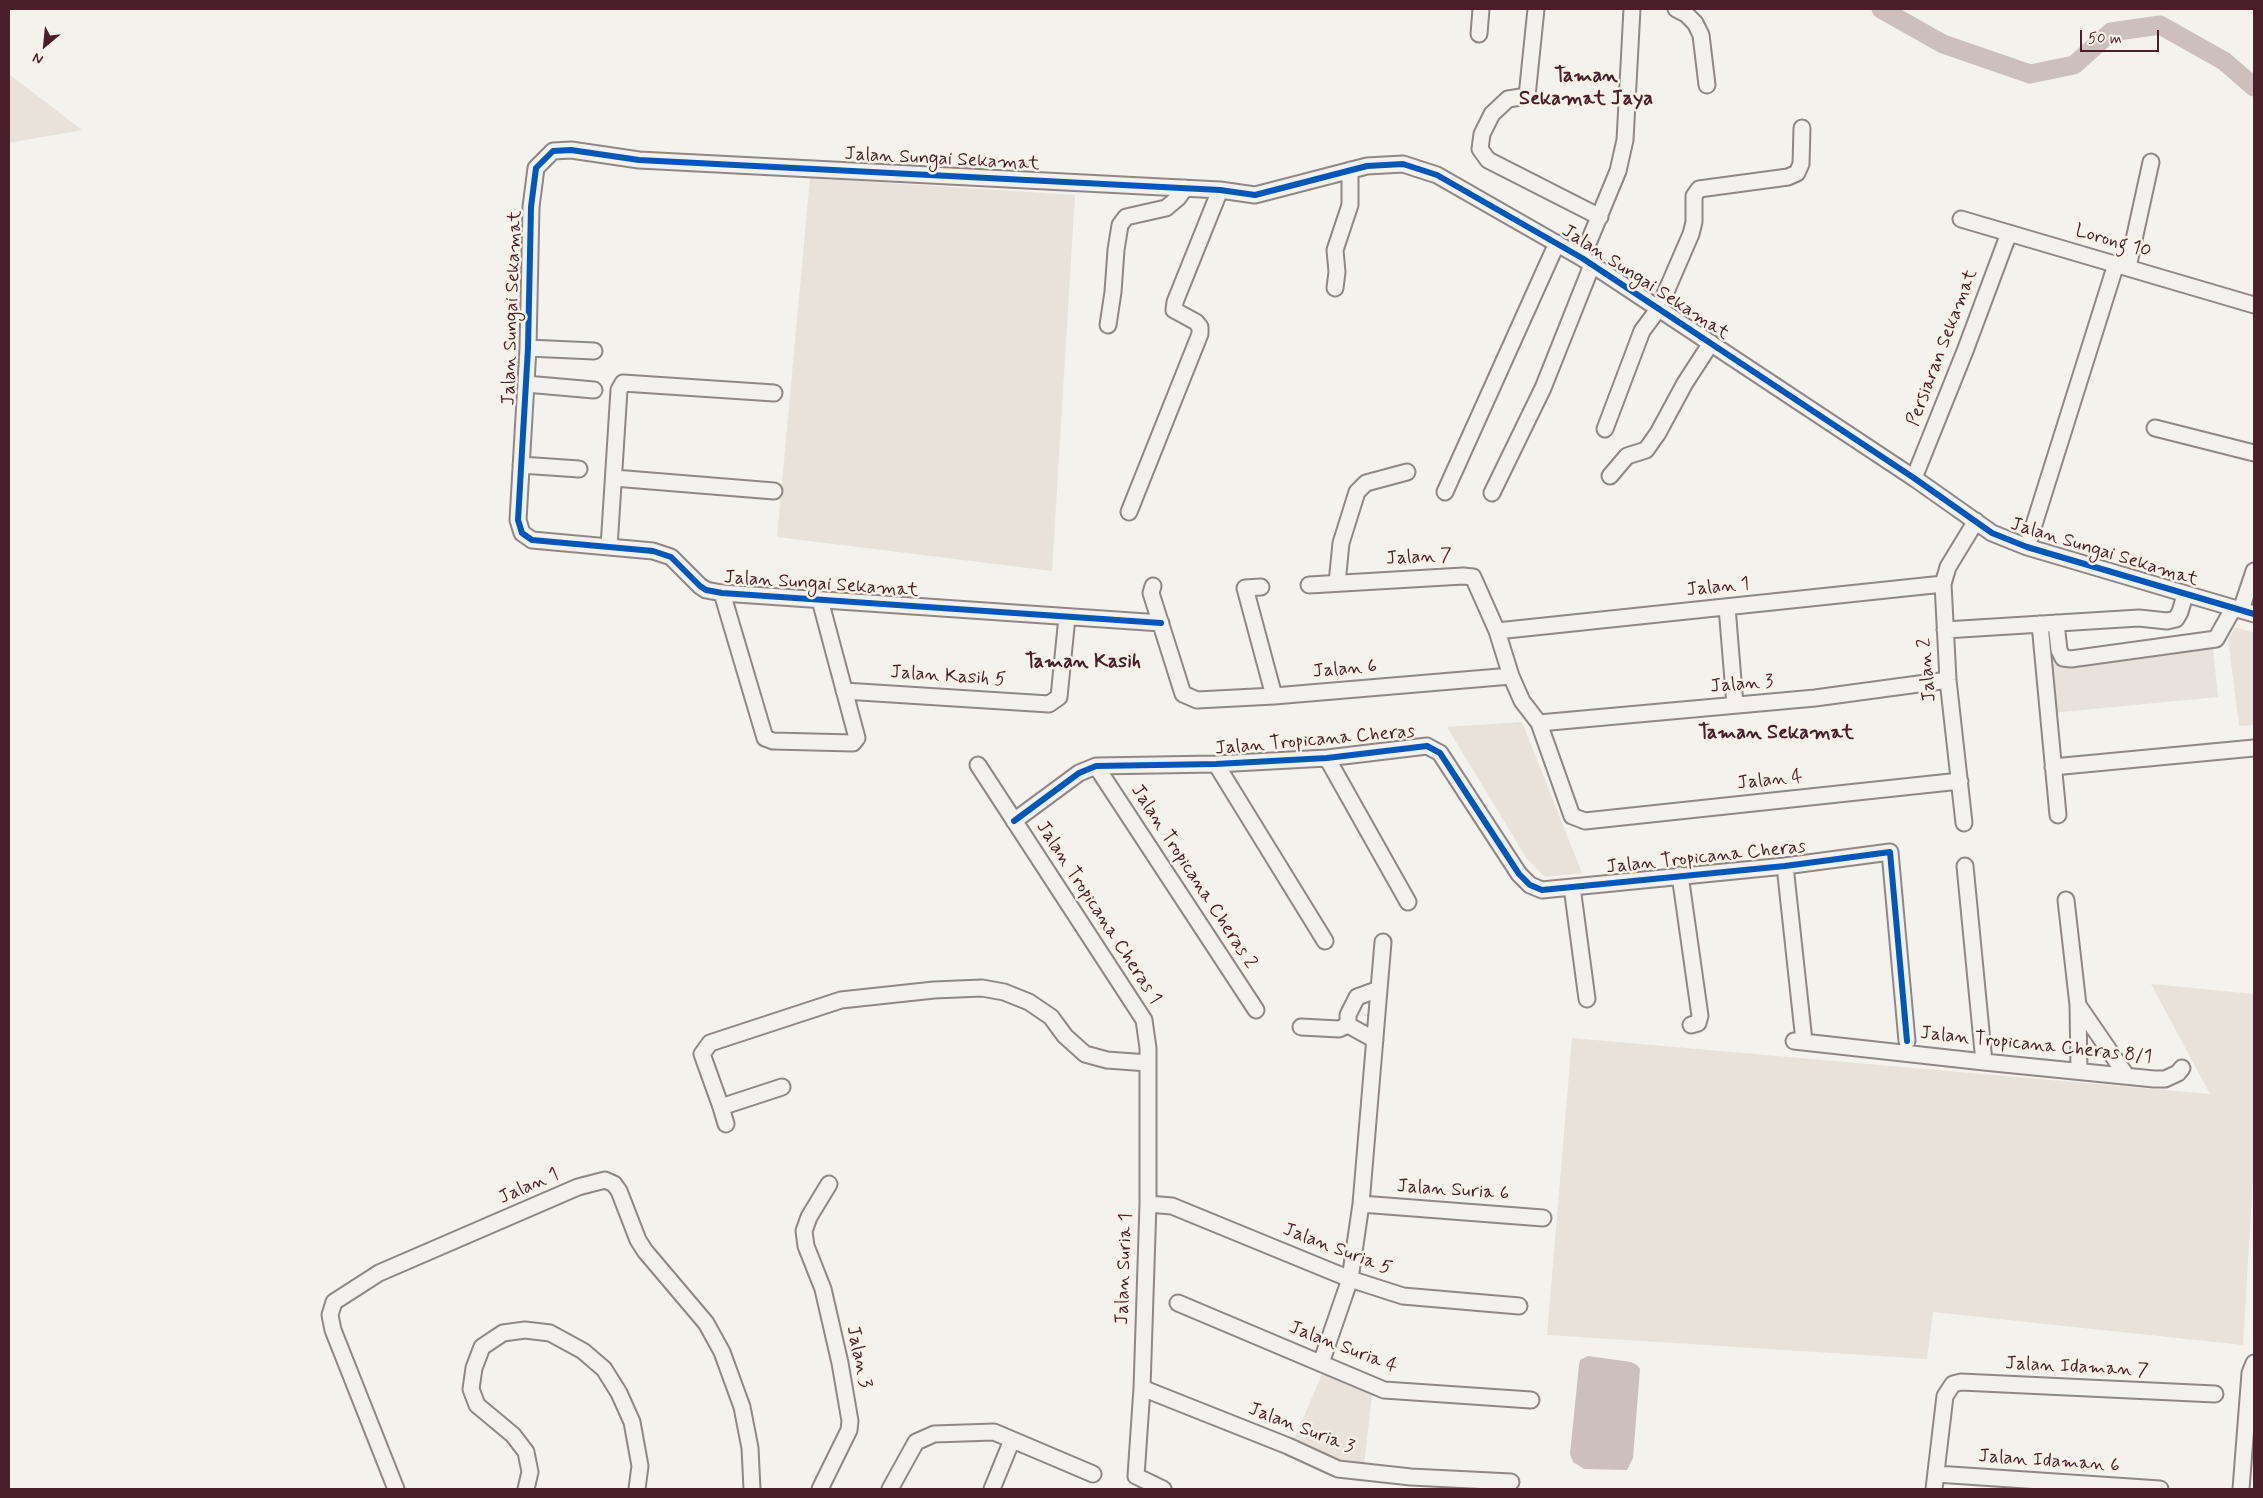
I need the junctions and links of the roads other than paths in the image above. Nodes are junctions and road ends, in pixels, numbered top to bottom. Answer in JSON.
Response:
{"nodes":[{"id":1,"x":1481,"y":9,"type":"edge"},
{"id":2,"x":1536,"y":9,"type":"edge"},
{"id":3,"x":1632,"y":9,"type":"edge"},
{"id":4,"x":1676,"y":9,"type":"edge"},
{"id":5,"x":1479,"y":34,"type":"dead end"},
{"id":6,"x":1707,"y":85,"type":"dead end"},
{"id":7,"x":1802,"y":128,"type":"dead end"},
{"id":8,"x":2150,"y":162,"type":"dead end"},
{"id":9,"x":1350,"y":170,"type":"junction"},
{"id":10,"x":1185,"y":188,"type":"junction"},
{"id":11,"x":1220,"y":190,"type":"junction"},
{"id":12,"x":1600,"y":217,"type":"junction"},
{"id":13,"x":1961,"y":219,"type":"dead end"},
{"id":14,"x":2009,"y":233,"type":"junction"},
{"id":15,"x":1557,"y":243,"type":"junction"},
{"id":16,"x":1587,"y":261,"type":"junction"},
{"id":17,"x":2122,"y":266,"type":"junction"},
{"id":18,"x":1335,"y":288,"type":"dead end"},
{"id":19,"x":2254,"y":305,"type":"edge"},
{"id":20,"x":1659,"y":308,"type":"junction"},
{"id":21,"x":1108,"y":326,"type":"dead end"},
{"id":22,"x":1711,"y":343,"type":"junction"},
{"id":23,"x":528,"y":348,"type":"junction"},
{"id":24,"x":594,"y":351,"type":"dead end"},
{"id":25,"x":526,"y":384,"type":"junction"},
{"id":26,"x":594,"y":390,"type":"dead end"},
{"id":27,"x":774,"y":393,"type":"dead end"},
{"id":28,"x":2154,"y":428,"type":"dead end"},
{"id":29,"x":1604,"y":429,"type":"dead end"},
{"id":30,"x":2254,"y":454,"type":"edge"},
{"id":31,"x":521,"y":465,"type":"junction"},
{"id":32,"x":579,"y":469,"type":"dead end"},
{"id":33,"x":1408,"y":472,"type":"dead end"},
{"id":34,"x":1610,"y":476,"type":"dead end"},
{"id":35,"x":614,"y":478,"type":"junction"},
{"id":36,"x":1914,"y":478,"type":"junction"},
{"id":37,"x":774,"y":491,"type":"dead end"},
{"id":38,"x":1445,"y":492,"type":"dead end"},
{"id":39,"x":1492,"y":493,"type":"dead end"},
{"id":40,"x":1129,"y":512,"type":"dead end"},
{"id":41,"x":1976,"y":522,"type":"junction"},
{"id":42,"x":608,"y":547,"type":"junction"},
{"id":43,"x":2027,"y":547,"type":"junction"},
{"id":44,"x":2254,"y":571,"type":"edge"},
{"id":45,"x":1337,"y":583,"type":"junction"},
{"id":46,"x":1943,"y":584,"type":"junction"},
{"id":47,"x":1309,"y":585,"type":"dead end"},
{"id":48,"x":1153,"y":586,"type":"dead end"},
{"id":49,"x":1261,"y":587,"type":"dead end"},
{"id":50,"x":722,"y":593,"type":"junction"},
{"id":51,"x":2184,"y":595,"type":"junction"},
{"id":52,"x":820,"y":600,"type":"junction"},
{"id":53,"x":1727,"y":607,"type":"junction"},
{"id":54,"x":2243,"y":611,"type":"edge"},
{"id":55,"x":1067,"y":617,"type":"junction"},
{"id":56,"x":1161,"y":623,"type":"junction"},
{"id":57,"x":2056,"y":623,"type":"junction"},
{"id":58,"x":2040,"y":624,"type":"junction"},
{"id":59,"x":1945,"y":630,"type":"junction"},
{"id":60,"x":1497,"y":631,"type":"junction"},
{"id":61,"x":1511,"y":676,"type":"junction"},
{"id":62,"x":1948,"y":680,"type":"junction"},
{"id":63,"x":844,"y":690,"type":"junction"},
{"id":64,"x":1274,"y":696,"type":"junction"},
{"id":65,"x":1735,"y":705,"type":"junction"},
{"id":66,"x":1539,"y":723,"type":"junction"},
{"id":67,"x":2254,"y":748,"type":"edge"},
{"id":68,"x":1327,"y":758,"type":"junction"},
{"id":69,"x":1216,"y":764,"type":"junction"},
{"id":70,"x":978,"y":766,"type":"dead end"},
{"id":71,"x":1096,"y":766,"type":"junction"},
{"id":72,"x":2053,"y":767,"type":"junction"},
{"id":73,"x":1960,"y":781,"type":"junction"},
{"id":74,"x":2058,"y":815,"type":"dead end"},
{"id":75,"x":1014,"y":821,"type":"junction"},
{"id":76,"x":1964,"y":823,"type":"dead end"},
{"id":77,"x":1785,"y":866,"type":"junction"},
{"id":78,"x":1965,"y":866,"type":"dead end"},
{"id":79,"x":1680,"y":875,"type":"junction"},
{"id":80,"x":1572,"y":887,"type":"junction"},
{"id":81,"x":2066,"y":900,"type":"dead end"},
{"id":82,"x":1408,"y":902,"type":"dead end"},
{"id":83,"x":1325,"y":941,"type":"dead end"},
{"id":84,"x":1383,"y":942,"type":"dead end"},
{"id":85,"x":1379,"y":989,"type":"junction"},
{"id":86,"x":1587,"y":999,"type":"dead end"},
{"id":87,"x":2078,"y":1005,"type":"junction"},
{"id":88,"x":1256,"y":1010,"type":"dead end"},
{"id":89,"x":1348,"y":1025,"type":"junction"},
{"id":90,"x":1691,"y":1025,"type":"dead end"},
{"id":91,"x":1301,"y":1027,"type":"dead end"},
{"id":92,"x":1375,"y":1040,"type":"junction"},
{"id":93,"x":1907,"y":1040,"type":"dead end"},
{"id":94,"x":1984,"y":1062,"type":"junction"},
{"id":95,"x":1148,"y":1063,"type":"junction"},
{"id":96,"x":2182,"y":1068,"type":"dead end"},
{"id":97,"x":2079,"y":1071,"type":"junction"},
{"id":98,"x":2126,"y":1075,"type":"junction"},
{"id":99,"x":782,"y":1087,"type":"dead end"},
{"id":100,"x":721,"y":1107,"type":"junction"},
{"id":101,"x":726,"y":1124,"type":"dead end"},
{"id":102,"x":829,"y":1184,"type":"dead end"},
{"id":103,"x":1148,"y":1204,"type":"junction"},
{"id":104,"x":1361,"y":1204,"type":"junction"},
{"id":105,"x":1543,"y":1218,"type":"dead end"},
{"id":106,"x":1350,"y":1279,"type":"junction"},
{"id":107,"x":1178,"y":1302,"type":"dead end"},
{"id":108,"x":1519,"y":1306,"type":"dead end"},
{"id":109,"x":1321,"y":1363,"type":"junction"},
{"id":110,"x":2254,"y":1363,"type":"edge"},
{"id":111,"x":1142,"y":1388,"type":"junction"},
{"id":112,"x":2215,"y":1394,"type":"dead end"},
{"id":113,"x":1531,"y":1400,"type":"dead end"},
{"id":114,"x":1012,"y":1440,"type":"junction"},
{"id":115,"x":1093,"y":1474,"type":"dead end"},
{"id":116,"x":1512,"y":1482,"type":"dead end"},
{"id":117,"x":1935,"y":1482,"type":"edge"},
{"id":118,"x":1433,"y":1483,"type":"edge"},
{"id":119,"x":396,"y":1489,"type":"edge"},
{"id":120,"x":526,"y":1489,"type":"edge"},
{"id":121,"x":637,"y":1489,"type":"edge"},
{"id":122,"x":752,"y":1489,"type":"edge"},
{"id":123,"x":820,"y":1489,"type":"edge"},
{"id":124,"x":890,"y":1489,"type":"edge"},
{"id":125,"x":992,"y":1489,"type":"edge"},
{"id":126,"x":1163,"y":1489,"type":"edge"},
{"id":127,"x":2160,"y":1489,"type":"edge"},
{"id":128,"x":2241,"y":1489,"type":"edge"}],
"edges":[{"from":1,"to":5,"type":"street"},
{"from":2,"to":12,"type":"street"},
{"from":3,"to":12,"type":"street"},
{"from":4,"to":6,"type":"street"},
{"from":7,"to":20,"type":"street"},
{"from":8,"to":17,"type":"street"},
{"from":9,"to":11,"type":"street","name":"Jalan Sungai Sekamat"},
{"from":9,"to":15,"type":"street","name":"Jalan Sungai Sekamat"},
{"from":9,"to":18,"type":"street"},
{"from":10,"to":11,"type":"street","name":"Jalan Sungai Sekamat"},
{"from":10,"to":21,"type":"street"},
{"from":10,"to":23,"type":"street","name":"Jalan Sungai Sekamat"},
{"from":11,"to":40,"type":"street"},
{"from":12,"to":16,"type":"street"},
{"from":13,"to":14,"type":"street","name":"Lorong 10"},
{"from":14,"to":17,"type":"street","name":"Lorong 10"},
{"from":14,"to":36,"type":"street","name":"Persiaran Sekamat"},
{"from":15,"to":16,"type":"street","name":"Jalan Sungai Sekamat"},
{"from":15,"to":38,"type":"street"},
{"from":16,"to":20,"type":"street","name":"Jalan Sungai Sekamat"},
{"from":16,"to":39,"type":"street"},
{"from":17,"to":19,"type":"street","name":"Lorong 10"},
{"from":17,"to":43,"type":"street"},
{"from":20,"to":22,"type":"street","name":"Jalan Sungai Sekamat"},
{"from":20,"to":29,"type":"street"},
{"from":22,"to":34,"type":"street"},
{"from":22,"to":36,"type":"street","name":"Jalan Sungai Sekamat"},
{"from":23,"to":24,"type":"street"},
{"from":23,"to":25,"type":"street","name":"Jalan Sungai Sekamat"},
{"from":25,"to":26,"type":"street"},
{"from":25,"to":31,"type":"street","name":"Jalan Sungai Sekamat"},
{"from":27,"to":35,"type":"street"},
{"from":28,"to":30,"type":"street"},
{"from":31,"to":32,"type":"street"},
{"from":31,"to":42,"type":"street","name":"Jalan Sungai Sekamat"},
{"from":33,"to":45,"type":"street"},
{"from":35,"to":37,"type":"street"},
{"from":35,"to":42,"type":"street"},
{"from":36,"to":41,"type":"street","name":"Jalan Sungai Sekamat"},
{"from":41,"to":43,"type":"street","name":"Jalan Sungai Sekamat"},
{"from":41,"to":46,"type":"street","name":"Jalan 2"},
{"from":42,"to":50,"type":"street","name":"Jalan Sungai Sekamat"},
{"from":43,"to":51,"type":"street","name":"Jalan Sungai Sekamat"},
{"from":44,"to":54,"type":"street"},
{"from":45,"to":47,"type":"street","name":"Jalan 7"},
{"from":45,"to":60,"type":"street","name":"Jalan 7"},
{"from":46,"to":53,"type":"street","name":"Jalan 1"},
{"from":46,"to":59,"type":"street","name":"Jalan 2"},
{"from":48,"to":56,"type":"street"},
{"from":49,"to":64,"type":"street"},
{"from":50,"to":52,"type":"street","name":"Jalan Sungai Sekamat"},
{"from":50,"to":63,"type":"street"},
{"from":51,"to":54,"type":"street","name":"Jalan Sungai Sekamat"},
{"from":51,"to":57,"type":"street"},
{"from":52,"to":55,"type":"street","name":"Jalan Sungai Sekamat"},
{"from":52,"to":63,"type":"street"},
{"from":53,"to":60,"type":"street","name":"Jalan 1"},
{"from":53,"to":65,"type":"street"},
{"from":54,"to":57,"type":"street"},
{"from":55,"to":56,"type":"street","name":"Jalan Sungai Sekamat"},
{"from":55,"to":63,"type":"street","name":"Jalan Kasih 5"},
{"from":56,"to":64,"type":"street","name":"Jalan 6"},
{"from":57,"to":58,"type":"street"},
{"from":58,"to":59,"type":"street"},
{"from":58,"to":72,"type":"street"},
{"from":59,"to":62,"type":"street","name":"Jalan 2"},
{"from":60,"to":61,"type":"street"},
{"from":61,"to":64,"type":"street","name":"Jalan 6"},
{"from":61,"to":66,"type":"street"},
{"from":62,"to":65,"type":"street","name":"Jalan 3"},
{"from":62,"to":73,"type":"street","name":"Jalan 2"},
{"from":65,"to":66,"type":"street","name":"Jalan 3"},
{"from":66,"to":73,"type":"street","name":"Jalan 4"},
{"from":67,"to":72,"type":"street"},
{"from":68,"to":69,"type":"street","name":"Jalan Tropicana Cheras"},
{"from":68,"to":80,"type":"street","name":"Jalan Tropicana Cheras"},
{"from":68,"to":82,"type":"street"},
{"from":69,"to":71,"type":"street","name":"Jalan Tropicana Cheras"},
{"from":69,"to":83,"type":"street"},
{"from":70,"to":75,"type":"street","name":"Jalan Tropicana Cheras 1"},
{"from":71,"to":75,"type":"street","name":"Jalan Tropicana Cheras"},
{"from":71,"to":88,"type":"street","name":"Jalan Tropicana Cheras 2"},
{"from":72,"to":74,"type":"street"},
{"from":73,"to":76,"type":"street","name":"Jalan 2"},
{"from":75,"to":95,"type":"street","name":"Jalan Tropicana Cheras 1"},
{"from":77,"to":79,"type":"street","name":"Jalan Tropicana Cheras"},
{"from":77,"to":93,"type":"street","name":"Jalan Tropicana Cheras"},
{"from":77,"to":94,"type":"street","name":"Jalan Tropicana Cheras 8/1"},
{"from":78,"to":94,"type":"street"},
{"from":79,"to":80,"type":"street","name":"Jalan Tropicana Cheras"},
{"from":79,"to":90,"type":"street"},
{"from":80,"to":86,"type":"street"},
{"from":81,"to":87,"type":"street"},
{"from":84,"to":85,"type":"street"},
{"from":85,"to":89,"type":"street"},
{"from":85,"to":92,"type":"street"},
{"from":87,"to":97,"type":"street"},
{"from":87,"to":98,"type":"street"},
{"from":89,"to":91,"type":"street"},
{"from":89,"to":92,"type":"street"},
{"from":92,"to":104,"type":"street"},
{"from":94,"to":97,"type":"street","name":"Jalan Tropicana Cheras 8/1"},
{"from":95,"to":100,"type":"street"},
{"from":95,"to":103,"type":"street","name":"Jalan Suria 1"},
{"from":96,"to":98,"type":"street","name":"Jalan Tropicana Cheras 8/1"},
{"from":97,"to":98,"type":"street","name":"Jalan Tropicana Cheras 8/1"},
{"from":99,"to":100,"type":"street"},
{"from":100,"to":101,"type":"street"},
{"from":102,"to":123,"type":"street","name":"Jalan 3"},
{"from":103,"to":106,"type":"street","name":"Jalan Suria 5"},
{"from":103,"to":111,"type":"street","name":"Jalan Suria 1"},
{"from":104,"to":105,"type":"street","name":"Jalan Suria 6"},
{"from":104,"to":106,"type":"street"},
{"from":106,"to":108,"type":"street","name":"Jalan Suria 5"},
{"from":106,"to":109,"type":"street"},
{"from":107,"to":109,"type":"street","name":"Jalan Suria 4"},
{"from":109,"to":113,"type":"street","name":"Jalan Suria 4"},
{"from":110,"to":128,"type":"street"},
{"from":111,"to":118,"type":"street","name":"Jalan Suria 3"},
{"from":111,"to":126,"type":"street","name":"Jalan Suria 1"},
{"from":112,"to":117,"type":"street","name":"Jalan Idaman 7"},
{"from":114,"to":115,"type":"street"},
{"from":114,"to":124,"type":"street"},
{"from":114,"to":125,"type":"street"},
{"from":116,"to":118,"type":"street","name":"Jalan Suria 3"},
{"from":117,"to":127,"type":"street","name":"Jalan Idaman 6"},
{"from":119,"to":122,"type":"street","name":"Jalan 1"},
{"from":120,"to":121,"type":"street"}]}
